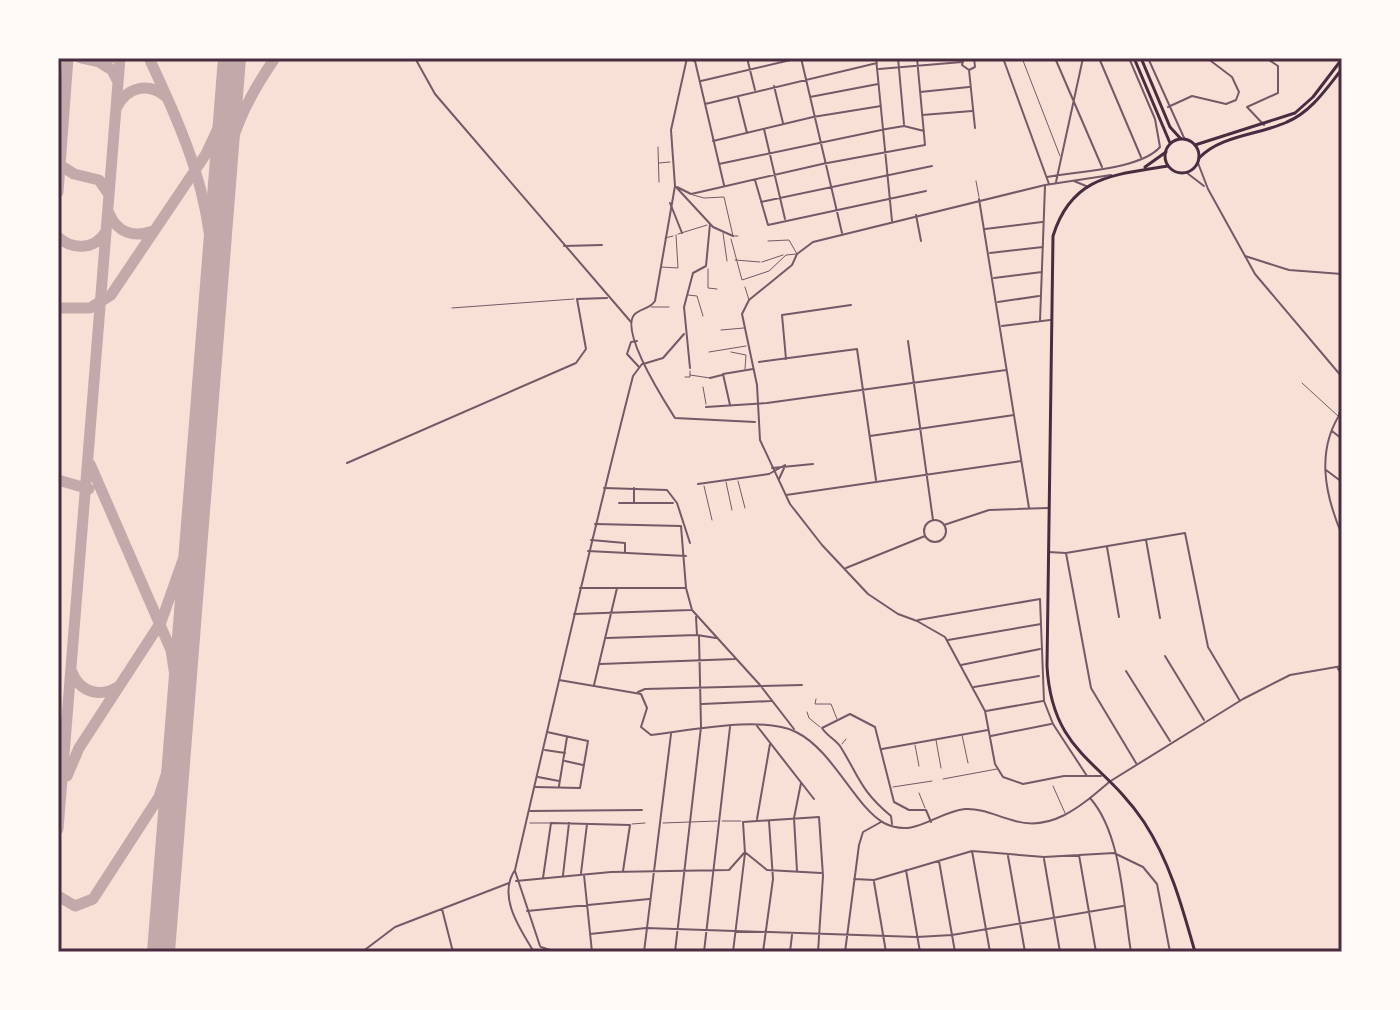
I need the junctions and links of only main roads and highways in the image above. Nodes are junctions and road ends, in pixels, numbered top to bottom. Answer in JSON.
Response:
{"nodes":[{"id":1,"x":1131,"y":58,"type":"edge"},
{"id":2,"x":1141,"y":58,"type":"edge"},
{"id":3,"x":1342,"y":59,"type":"edge"},
{"id":4,"x":1342,"y":69,"type":"edge"},
{"id":5,"x":1183,"y":140,"type":"junction"},
{"id":6,"x":1171,"y":144,"type":"junction"},
{"id":7,"x":1195,"y":145,"type":"junction"},
{"id":8,"x":1166,"y":152,"type":"junction"},
{"id":9,"x":1199,"y":160,"type":"junction"},
{"id":10,"x":1168,"y":166,"type":"junction"},
{"id":11,"x":1145,"y":167,"type":"junction"},
{"id":12,"x":1195,"y":952,"type":"edge"}],
"edges":[{"from":1,"to":6,"type":"main road"},
{"from":2,"to":5,"type":"main road"},
{"from":3,"to":7,"type":"main road"},
{"from":4,"to":9,"type":"main road"},
{"from":5,"to":6,"type":"main road"},
{"from":5,"to":7,"type":"main road"},
{"from":6,"to":8,"type":"main road"},
{"from":7,"to":9,"type":"main road"},
{"from":8,"to":10,"type":"main road"},
{"from":8,"to":11,"type":"main road"},
{"from":9,"to":10,"type":"main road"},
{"from":10,"to":11,"type":"main road"},
{"from":11,"to":12,"type":"main road"}]}
